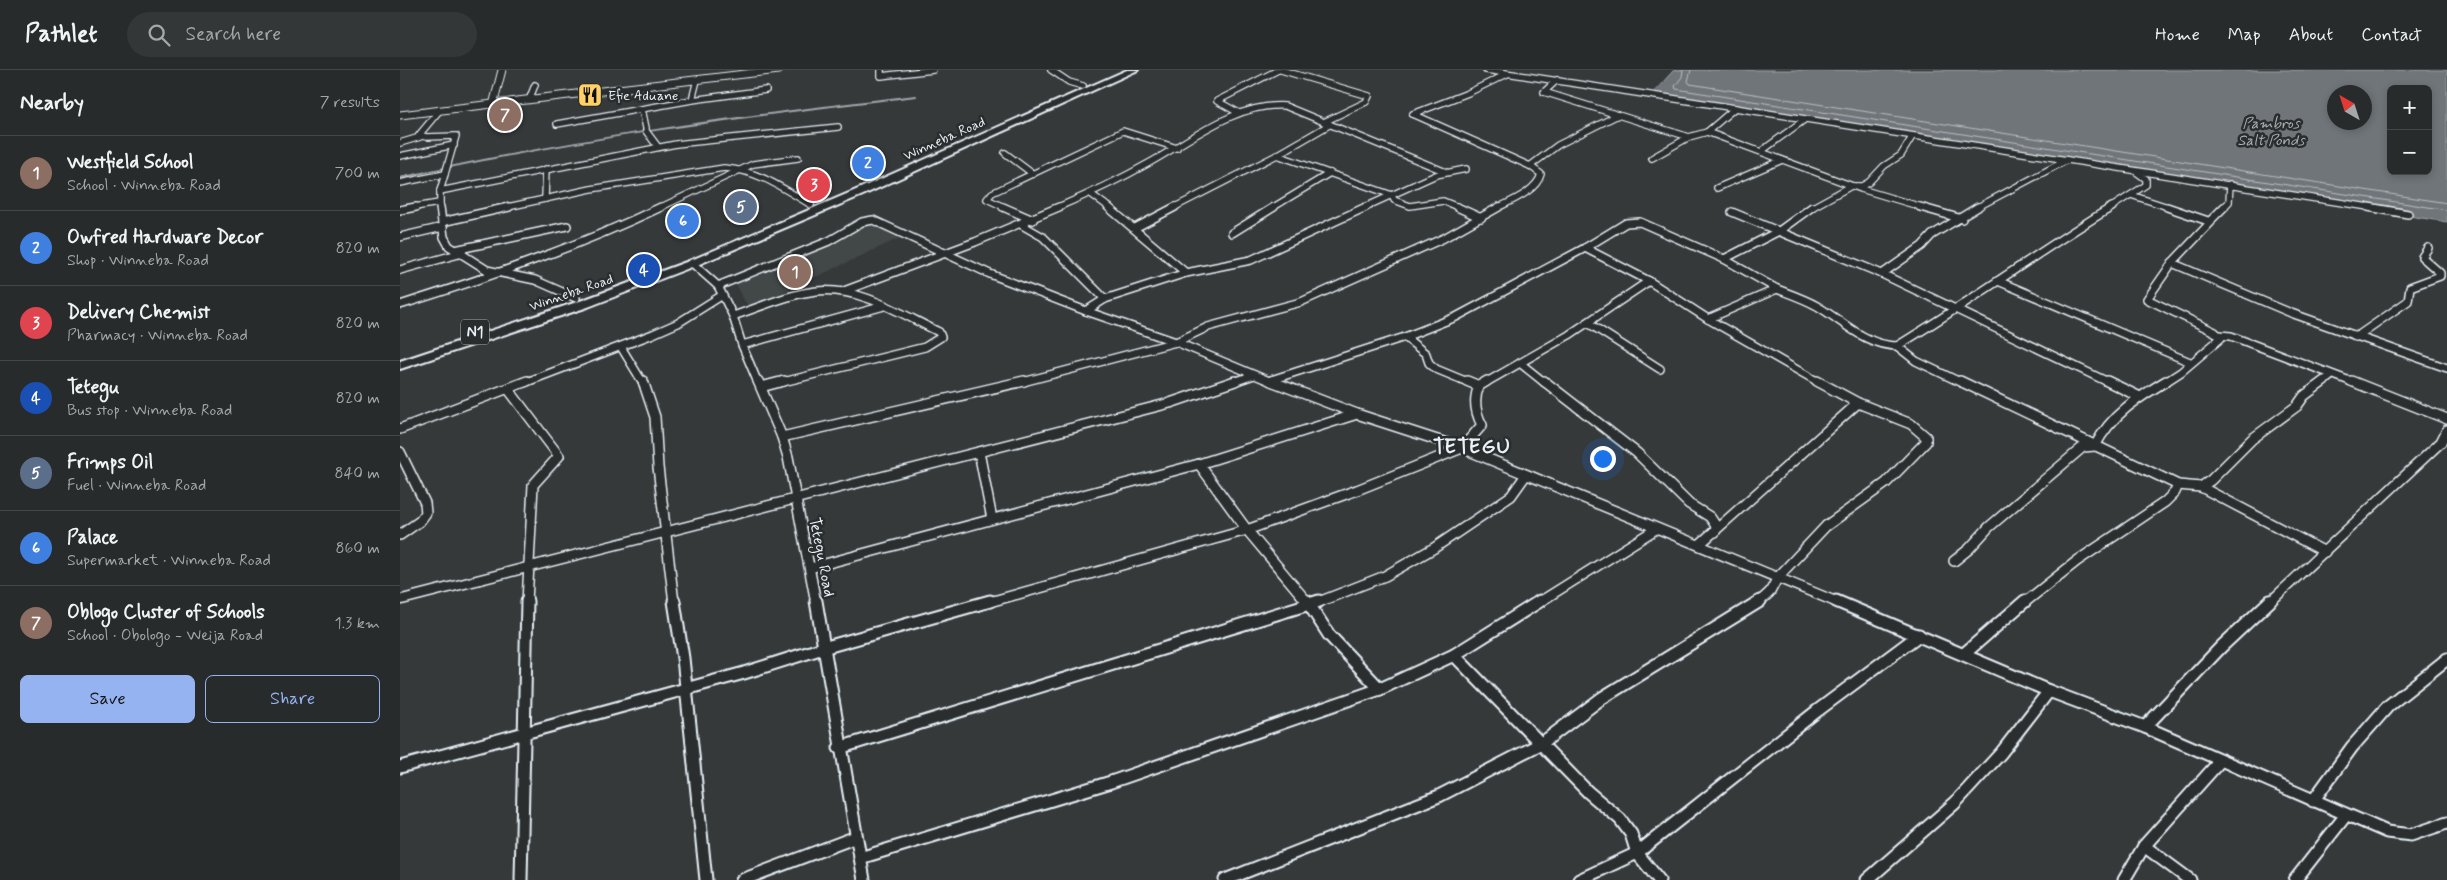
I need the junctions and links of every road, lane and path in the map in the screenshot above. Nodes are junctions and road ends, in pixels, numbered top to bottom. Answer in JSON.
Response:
{"nodes":[{"id":1,"x":502,"y":70,"type":"edge"},
{"id":2,"x":779,"y":70,"type":"edge"},
{"id":3,"x":881,"y":70,"type":"edge"},
{"id":4,"x":933,"y":70,"type":"edge"},
{"id":5,"x":1051,"y":70,"type":"edge"},
{"id":6,"x":1134,"y":70,"type":"edge"},
{"id":7,"x":1280,"y":70,"type":"edge"},
{"id":8,"x":1486,"y":70,"type":"edge"},
{"id":9,"x":1507,"y":74,"type":"junction"},
{"id":10,"x":1111,"y":76,"type":"edge"},
{"id":11,"x":697,"y":80,"type":"junction"},
{"id":12,"x":1557,"y":80,"type":"junction"},
{"id":13,"x":535,"y":85,"type":"dead end"},
{"id":14,"x":1083,"y":86,"type":"junction"},
{"id":15,"x":766,"y":90,"type":"dead end"},
{"id":16,"x":530,"y":100,"type":"junction"},
{"id":17,"x":692,"y":100,"type":"junction"},
{"id":18,"x":493,"y":104,"type":"junction"},
{"id":19,"x":1735,"y":108,"type":"junction"},
{"id":20,"x":642,"y":109,"type":"junction"},
{"id":21,"x":439,"y":111,"type":"junction"},
{"id":22,"x":1239,"y":113,"type":"junction"},
{"id":23,"x":1618,"y":115,"type":"junction"},
{"id":24,"x":400,"y":116,"type":"edge"},
{"id":25,"x":1804,"y":120,"type":"junction"},
{"id":26,"x":1326,"y":123,"type":"junction"},
{"id":27,"x":557,"y":124,"type":"dead end"},
{"id":28,"x":838,"y":127,"type":"dead end"},
{"id":29,"x":1707,"y":132,"type":"junction"},
{"id":30,"x":420,"y":137,"type":"junction"},
{"id":31,"x":1689,"y":137,"type":"junction"},
{"id":32,"x":1912,"y":137,"type":"junction"},
{"id":33,"x":400,"y":143,"type":"edge"},
{"id":34,"x":454,"y":145,"type":"junction"},
{"id":35,"x":658,"y":147,"type":"junction"},
{"id":36,"x":1177,"y":148,"type":"junction"},
{"id":37,"x":1762,"y":150,"type":"junction"},
{"id":38,"x":1005,"y":154,"type":"dead end"},
{"id":39,"x":1277,"y":155,"type":"junction"},
{"id":40,"x":400,"y":156,"type":"edge"},
{"id":41,"x":798,"y":158,"type":"dead end"},
{"id":42,"x":1652,"y":158,"type":"dead end"},
{"id":43,"x":1782,"y":160,"type":"junction"},
{"id":44,"x":2067,"y":160,"type":"junction"},
{"id":45,"x":1530,"y":166,"type":"junction"},
{"id":46,"x":447,"y":169,"type":"junction"},
{"id":47,"x":546,"y":169,"type":"junction"},
{"id":48,"x":740,"y":169,"type":"junction"},
{"id":49,"x":1466,"y":169,"type":"dead end"},
{"id":50,"x":2134,"y":170,"type":"junction"},
{"id":51,"x":1446,"y":172,"type":"junction"},
{"id":52,"x":1330,"y":173,"type":"junction"},
{"id":53,"x":1033,"y":174,"type":"junction"},
{"id":54,"x":400,"y":183,"type":"edge"},
{"id":55,"x":2230,"y":184,"type":"junction"},
{"id":56,"x":1851,"y":186,"type":"junction"},
{"id":57,"x":1717,"y":188,"type":"dead end"},
{"id":58,"x":440,"y":191,"type":"junction"},
{"id":59,"x":1091,"y":194,"type":"junction"},
{"id":60,"x":1392,"y":195,"type":"junction"},
{"id":61,"x":2132,"y":196,"type":"junction"},
{"id":62,"x":545,"y":199,"type":"junction"},
{"id":63,"x":439,"y":203,"type":"junction"},
{"id":64,"x":811,"y":205,"type":"junction"},
{"id":65,"x":400,"y":210,"type":"edge"},
{"id":66,"x":1732,"y":212,"type":"dead end"},
{"id":67,"x":2408,"y":214,"type":"dead end"},
{"id":68,"x":1481,"y":218,"type":"junction"},
{"id":69,"x":1962,"y":219,"type":"junction"},
{"id":70,"x":1033,"y":220,"type":"junction"},
{"id":71,"x":2210,"y":221,"type":"junction"},
{"id":72,"x":442,"y":224,"type":"junction"},
{"id":73,"x":1022,"y":225,"type":"junction"},
{"id":74,"x":567,"y":226,"type":"dead end"},
{"id":75,"x":1135,"y":228,"type":"junction"},
{"id":76,"x":1779,"y":231,"type":"junction"},
{"id":77,"x":1232,"y":233,"type":"dead end"},
{"id":78,"x":400,"y":237,"type":"edge"},
{"id":79,"x":1585,"y":248,"type":"junction"},
{"id":80,"x":2428,"y":248,"type":"dead end"},
{"id":81,"x":455,"y":250,"type":"junction"},
{"id":82,"x":462,"y":253,"type":"junction"},
{"id":83,"x":946,"y":254,"type":"junction"},
{"id":84,"x":1724,"y":259,"type":"junction"},
{"id":85,"x":692,"y":263,"type":"junction"},
{"id":86,"x":2172,"y":264,"type":"junction"},
{"id":87,"x":400,"y":270,"type":"edge"},
{"id":88,"x":499,"y":273,"type":"junction"},
{"id":89,"x":1186,"y":273,"type":"junction"},
{"id":90,"x":1882,"y":274,"type":"junction"},
{"id":91,"x":1649,"y":281,"type":"junction"},
{"id":92,"x":1998,"y":281,"type":"junction"},
{"id":93,"x":718,"y":286,"type":"junction"},
{"id":94,"x":1777,"y":289,"type":"junction"},
{"id":95,"x":844,"y":292,"type":"junction"},
{"id":96,"x":722,"y":296,"type":"junction"},
{"id":97,"x":576,"y":298,"type":"junction"},
{"id":98,"x":1105,"y":299,"type":"junction"},
{"id":99,"x":400,"y":305,"type":"edge"},
{"id":100,"x":884,"y":306,"type":"junction"},
{"id":101,"x":1959,"y":309,"type":"junction"},
{"id":102,"x":1086,"y":311,"type":"junction"},
{"id":103,"x":733,"y":316,"type":"junction"},
{"id":104,"x":1708,"y":320,"type":"junction"},
{"id":105,"x":1588,"y":323,"type":"junction"},
{"id":106,"x":2219,"y":335,"type":"junction"},
{"id":107,"x":1405,"y":337,"type":"junction"},
{"id":108,"x":2356,"y":337,"type":"junction"},
{"id":109,"x":1176,"y":342,"type":"junction"},
{"id":110,"x":742,"y":345,"type":"junction"},
{"id":111,"x":1897,"y":346,"type":"junction"},
{"id":112,"x":621,"y":347,"type":"junction"},
{"id":113,"x":400,"y":356,"type":"edge"},
{"id":114,"x":1520,"y":362,"type":"junction"},
{"id":115,"x":2190,"y":362,"type":"junction"},
{"id":116,"x":400,"y":365,"type":"edge"},
{"id":117,"x":2447,"y":368,"type":"edge"},
{"id":118,"x":1660,"y":369,"type":"dead end"},
{"id":119,"x":1254,"y":375,"type":"junction"},
{"id":120,"x":2332,"y":375,"type":"junction"},
{"id":121,"x":1271,"y":380,"type":"junction"},
{"id":122,"x":1479,"y":386,"type":"junction"},
{"id":123,"x":761,"y":387,"type":"junction"},
{"id":124,"x":510,"y":390,"type":"junction"},
{"id":125,"x":2140,"y":397,"type":"junction"},
{"id":126,"x":1858,"y":403,"type":"junction"},
{"id":127,"x":1357,"y":414,"type":"junction"},
{"id":128,"x":2447,"y":419,"type":"edge"},
{"id":129,"x":400,"y":429,"type":"edge"},
{"id":130,"x":2447,"y":430,"type":"edge"},
{"id":131,"x":782,"y":437,"type":"junction"},
{"id":132,"x":2095,"y":446,"type":"junction"},
{"id":133,"x":1462,"y":448,"type":"junction"},
{"id":134,"x":400,"y":452,"type":"edge"},
{"id":135,"x":979,"y":452,"type":"junction"},
{"id":136,"x":1198,"y":464,"type":"junction"},
{"id":137,"x":1526,"y":475,"type":"junction"},
{"id":138,"x":2178,"y":485,"type":"junction"},
{"id":139,"x":2201,"y":487,"type":"junction"},
{"id":140,"x":796,"y":498,"type":"junction"},
{"id":141,"x":992,"y":520,"type":"junction"},
{"id":142,"x":1656,"y":529,"type":"junction"},
{"id":143,"x":1247,"y":530,"type":"junction"},
{"id":144,"x":1716,"y":532,"type":"junction"},
{"id":145,"x":666,"y":534,"type":"junction"},
{"id":146,"x":400,"y":535,"type":"edge"},
{"id":147,"x":1700,"y":544,"type":"junction"},
{"id":148,"x":2324,"y":552,"type":"junction"},
{"id":149,"x":1954,"y":561,"type":"dead end"},
{"id":150,"x":528,"y":567,"type":"junction"},
{"id":151,"x":810,"y":568,"type":"junction"},
{"id":152,"x":1778,"y":577,"type":"junction"},
{"id":153,"x":400,"y":600,"type":"edge"},
{"id":154,"x":1310,"y":606,"type":"junction"},
{"id":155,"x":1919,"y":635,"type":"junction"},
{"id":156,"x":822,"y":648,"type":"junction"},
{"id":157,"x":1964,"y":654,"type":"junction"},
{"id":158,"x":1454,"y":656,"type":"junction"},
{"id":159,"x":2447,"y":658,"type":"edge"},
{"id":160,"x":686,"y":689,"type":"junction"},
{"id":161,"x":1380,"y":689,"type":"junction"},
{"id":162,"x":2049,"y":691,"type":"junction"},
{"id":163,"x":2145,"y":727,"type":"junction"},
{"id":164,"x":526,"y":732,"type":"junction"},
{"id":165,"x":1542,"y":743,"type":"junction"},
{"id":166,"x":840,"y":748,"type":"junction"},
{"id":167,"x":2220,"y":761,"type":"junction"},
{"id":168,"x":400,"y":767,"type":"edge"},
{"id":169,"x":2313,"y":801,"type":"junction"},
{"id":170,"x":2346,"y":814,"type":"junction"},
{"id":171,"x":2447,"y":823,"type":"edge"},
{"id":172,"x":856,"y":837,"type":"junction"},
{"id":173,"x":2144,"y":846,"type":"junction"},
{"id":174,"x":1637,"y":853,"type":"junction"},
{"id":175,"x":860,"y":858,"type":"junction"},
{"id":176,"x":521,"y":880,"type":"edge"},
{"id":177,"x":706,"y":880,"type":"edge"},
{"id":178,"x":742,"y":880,"type":"edge"},
{"id":179,"x":864,"y":880,"type":"edge"},
{"id":180,"x":1225,"y":880,"type":"edge"},
{"id":181,"x":1579,"y":880,"type":"edge"},
{"id":182,"x":1659,"y":880,"type":"edge"},
{"id":183,"x":1867,"y":880,"type":"edge"},
{"id":184,"x":2124,"y":880,"type":"edge"},
{"id":185,"x":2190,"y":880,"type":"edge"},
{"id":186,"x":2295,"y":880,"type":"edge"}],
"edges":[{"from":1,"to":18,"type":"street"},
{"from":2,"to":11,"type":"street"},
{"from":3,"to":4,"type":"street"},
{"from":5,"to":14,"type":"street"},
{"from":6,"to":10,"type":"highway","name":"Winneba Road","number":"N1"},
{"from":7,"to":22,"type":"street"},
{"from":7,"to":26,"type":"street"},
{"from":8,"to":9,"type":"street"},
{"from":9,"to":12,"type":"street"},
{"from":9,"to":45,"type":"street"},
{"from":10,"to":14,"type":"highway","name":"Winneba Road","number":"N1"},
{"from":10,"to":85,"type":"highway","name":"Winneba Road","number":"N1"},
{"from":11,"to":16,"type":"street"},
{"from":11,"to":17,"type":"street"},
{"from":12,"to":19,"type":"street"},
{"from":12,"to":23,"type":"street"},
{"from":13,"to":16,"type":"street"},
{"from":14,"to":64,"type":"highway","name":"Winneba Road","number":"N1"},
{"from":15,"to":17,"type":"street"},
{"from":16,"to":18,"type":"street"},
{"from":17,"to":20,"type":"street"},
{"from":18,"to":21,"type":"street"},
{"from":19,"to":25,"type":"street"},
{"from":19,"to":29,"type":"street"},
{"from":20,"to":27,"type":"street"},
{"from":20,"to":35,"type":"street"},
{"from":21,"to":24,"type":"street"},
{"from":21,"to":30,"type":"street"},
{"from":22,"to":26,"type":"street"},
{"from":22,"to":36,"type":"street"},
{"from":23,"to":31,"type":"street"},
{"from":23,"to":45,"type":"street"},
{"from":25,"to":32,"type":"street"},
{"from":25,"to":37,"type":"street"},
{"from":26,"to":39,"type":"street"},
{"from":26,"to":51,"type":"street"},
{"from":28,"to":35,"type":"street"},
{"from":29,"to":31,"type":"street"},
{"from":29,"to":37,"type":"street"},
{"from":30,"to":33,"type":"street"},
{"from":30,"to":34,"type":"street"},
{"from":31,"to":42,"type":"street"},
{"from":32,"to":44,"type":"street"},
{"from":32,"to":56,"type":"street"},
{"from":34,"to":40,"type":"street"},
{"from":34,"to":46,"type":"street"},
{"from":35,"to":47,"type":"street"},
{"from":36,"to":53,"type":"street"},
{"from":36,"to":59,"type":"street"},
{"from":37,"to":43,"type":"street"},
{"from":38,"to":53,"type":"street"},
{"from":39,"to":52,"type":"street"},
{"from":39,"to":75,"type":"street"},
{"from":41,"to":48,"type":"street"},
{"from":43,"to":56,"type":"street"},
{"from":43,"to":57,"type":"street"},
{"from":44,"to":50,"type":"street"},
{"from":44,"to":69,"type":"street"},
{"from":45,"to":68,"type":"street"},
{"from":46,"to":54,"type":"street"},
{"from":46,"to":58,"type":"street"},
{"from":47,"to":58,"type":"street"},
{"from":47,"to":62,"type":"street"},
{"from":48,"to":62,"type":"street"},
{"from":48,"to":64,"type":"street"},
{"from":48,"to":88,"type":"street"},
{"from":49,"to":51,"type":"street"},
{"from":50,"to":55,"type":"street"},
{"from":50,"to":61,"type":"street"},
{"from":51,"to":60,"type":"street"},
{"from":52,"to":60,"type":"street"},
{"from":52,"to":77,"type":"street"},
{"from":53,"to":70,"type":"street"},
{"from":55,"to":67,"type":"street"},
{"from":55,"to":71,"type":"street"},
{"from":56,"to":69,"type":"street"},
{"from":56,"to":76,"type":"street"},
{"from":58,"to":63,"type":"street"},
{"from":59,"to":70,"type":"street"},
{"from":59,"to":75,"type":"street"},
{"from":60,"to":68,"type":"street"},
{"from":60,"to":89,"type":"street"},
{"from":61,"to":71,"type":"street"},
{"from":61,"to":92,"type":"street"},
{"from":62,"to":72,"type":"street"},
{"from":63,"to":65,"type":"street"},
{"from":63,"to":72,"type":"street"},
{"from":64,"to":97,"type":"highway","name":"Winneba Road","number":"N1"},
{"from":66,"to":76,"type":"street"},
{"from":68,"to":109,"type":"street"},
{"from":69,"to":90,"type":"street"},
{"from":70,"to":73,"type":"street"},
{"from":71,"to":86,"type":"street"},
{"from":72,"to":78,"type":"street"},
{"from":72,"to":81,"type":"street"},
{"from":73,"to":83,"type":"street"},
{"from":73,"to":98,"type":"street"},
{"from":74,"to":81,"type":"street"},
{"from":75,"to":89,"type":"street"},
{"from":76,"to":84,"type":"street"},
{"from":76,"to":90,"type":"street"},
{"from":79,"to":84,"type":"street"},
{"from":79,"to":91,"type":"street"},
{"from":79,"to":107,"type":"street"},
{"from":80,"to":108,"type":"street"},
{"from":81,"to":82,"type":"street"},
{"from":82,"to":87,"type":"street"},
{"from":82,"to":88,"type":"street"},
{"from":83,"to":93,"type":"street"},
{"from":83,"to":95,"type":"street"},
{"from":83,"to":102,"type":"street"},
{"from":84,"to":94,"type":"street"},
{"from":85,"to":93,"type":"street","name":"Tetegu Road"},
{"from":85,"to":116,"type":"highway","name":"Winneba Road","number":"N1"},
{"from":86,"to":106,"type":"street"},
{"from":86,"to":108,"type":"street"},
{"from":88,"to":97,"type":"street"},
{"from":88,"to":99,"type":"street"},
{"from":89,"to":98,"type":"street"},
{"from":90,"to":101,"type":"street"},
{"from":91,"to":104,"type":"street"},
{"from":91,"to":105,"type":"street"},
{"from":92,"to":101,"type":"street"},
{"from":92,"to":115,"type":"street"},
{"from":93,"to":96,"type":"street","name":"Tetegu Road"},
{"from":94,"to":104,"type":"street"},
{"from":94,"to":111,"type":"street"},
{"from":95,"to":100,"type":"street"},
{"from":95,"to":103,"type":"street"},
{"from":96,"to":103,"type":"street","name":"Tetegu Road"},
{"from":96,"to":112,"type":"street"},
{"from":97,"to":113,"type":"highway","name":"Winneba Road","number":"N1"},
{"from":98,"to":102,"type":"street"},
{"from":100,"to":110,"type":"street"},
{"from":100,"to":123,"type":"street"},
{"from":101,"to":111,"type":"street"},
{"from":101,"to":125,"type":"street"},
{"from":102,"to":109,"type":"street"},
{"from":103,"to":110,"type":"street","name":"Tetegu Road"},
{"from":104,"to":126,"type":"street"},
{"from":105,"to":114,"type":"street"},
{"from":105,"to":118,"type":"street"},
{"from":106,"to":115,"type":"street"},
{"from":106,"to":120,"type":"street"},
{"from":107,"to":121,"type":"street"},
{"from":107,"to":122,"type":"street"},
{"from":108,"to":117,"type":"street"},
{"from":109,"to":119,"type":"street"},
{"from":109,"to":131,"type":"street"},
{"from":110,"to":123,"type":"street","name":"Tetegu Road"},
{"from":111,"to":132,"type":"street"},
{"from":112,"to":124,"type":"street"},
{"from":112,"to":145,"type":"street"},
{"from":114,"to":122,"type":"street"},
{"from":114,"to":144,"type":"street"},
{"from":115,"to":125,"type":"street"},
{"from":119,"to":121,"type":"street"},
{"from":119,"to":135,"type":"street"},
{"from":120,"to":128,"type":"street"},
{"from":120,"to":139,"type":"street"},
{"from":121,"to":127,"type":"street"},
{"from":122,"to":133,"type":"street"},
{"from":123,"to":131,"type":"street","name":"Tetegu Road"},
{"from":124,"to":129,"type":"street"},
{"from":124,"to":150,"type":"street"},
{"from":125,"to":132,"type":"street"},
{"from":126,"to":144,"type":"street"},
{"from":126,"to":152,"type":"street"},
{"from":127,"to":133,"type":"street"},
{"from":127,"to":136,"type":"street"},
{"from":130,"to":148,"type":"street"},
{"from":131,"to":140,"type":"street","name":"Tetegu Road"},
{"from":132,"to":138,"type":"street"},
{"from":132,"to":149,"type":"street"},
{"from":133,"to":137,"type":"street"},
{"from":133,"to":143,"type":"street"},
{"from":134,"to":146,"type":"street"},
{"from":135,"to":140,"type":"street"},
{"from":135,"to":141,"type":"street"},
{"from":136,"to":141,"type":"street"},
{"from":136,"to":143,"type":"street"},
{"from":137,"to":142,"type":"street"},
{"from":137,"to":154,"type":"street"},
{"from":138,"to":139,"type":"street"},
{"from":138,"to":157,"type":"street"},
{"from":139,"to":148,"type":"street"},
{"from":140,"to":145,"type":"street"},
{"from":140,"to":151,"type":"street","name":"Tetegu Road"},
{"from":141,"to":151,"type":"street"},
{"from":142,"to":147,"type":"street"},
{"from":142,"to":158,"type":"street"},
{"from":143,"to":154,"type":"street"},
{"from":143,"to":156,"type":"street"},
{"from":144,"to":147,"type":"street"},
{"from":145,"to":150,"type":"street"},
{"from":145,"to":160,"type":"street"},
{"from":147,"to":152,"type":"street"},
{"from":148,"to":163,"type":"street"},
{"from":150,"to":153,"type":"street"},
{"from":150,"to":164,"type":"street"},
{"from":151,"to":156,"type":"street","name":"Tetegu Road"},
{"from":152,"to":155,"type":"street"},
{"from":152,"to":165,"type":"street"},
{"from":154,"to":161,"type":"street"},
{"from":154,"to":166,"type":"street"},
{"from":155,"to":157,"type":"street"},
{"from":155,"to":174,"type":"street"},
{"from":156,"to":160,"type":"street"},
{"from":156,"to":166,"type":"street","name":"Tetegu Road"},
{"from":157,"to":162,"type":"street"},
{"from":158,"to":161,"type":"street"},
{"from":158,"to":165,"type":"street"},
{"from":159,"to":169,"type":"street"},
{"from":160,"to":164,"type":"street"},
{"from":160,"to":177,"type":"street"},
{"from":161,"to":175,"type":"street"},
{"from":162,"to":163,"type":"street"},
{"from":162,"to":183,"type":"street"},
{"from":163,"to":167,"type":"street"},
{"from":164,"to":168,"type":"street"},
{"from":164,"to":176,"type":"street"},
{"from":165,"to":174,"type":"street"},
{"from":165,"to":180,"type":"street"},
{"from":166,"to":172,"type":"street","name":"Tetegu Road"},
{"from":167,"to":169,"type":"street"},
{"from":167,"to":173,"type":"street"},
{"from":169,"to":170,"type":"street"},
{"from":170,"to":171,"type":"street"},
{"from":170,"to":186,"type":"street"},
{"from":172,"to":175,"type":"street","name":"Tetegu Road"},
{"from":172,"to":178,"type":"street"},
{"from":173,"to":184,"type":"street"},
{"from":173,"to":185,"type":"street"},
{"from":174,"to":181,"type":"street"},
{"from":174,"to":182,"type":"street"},
{"from":175,"to":179,"type":"street","name":"Tetegu Road"}]}
